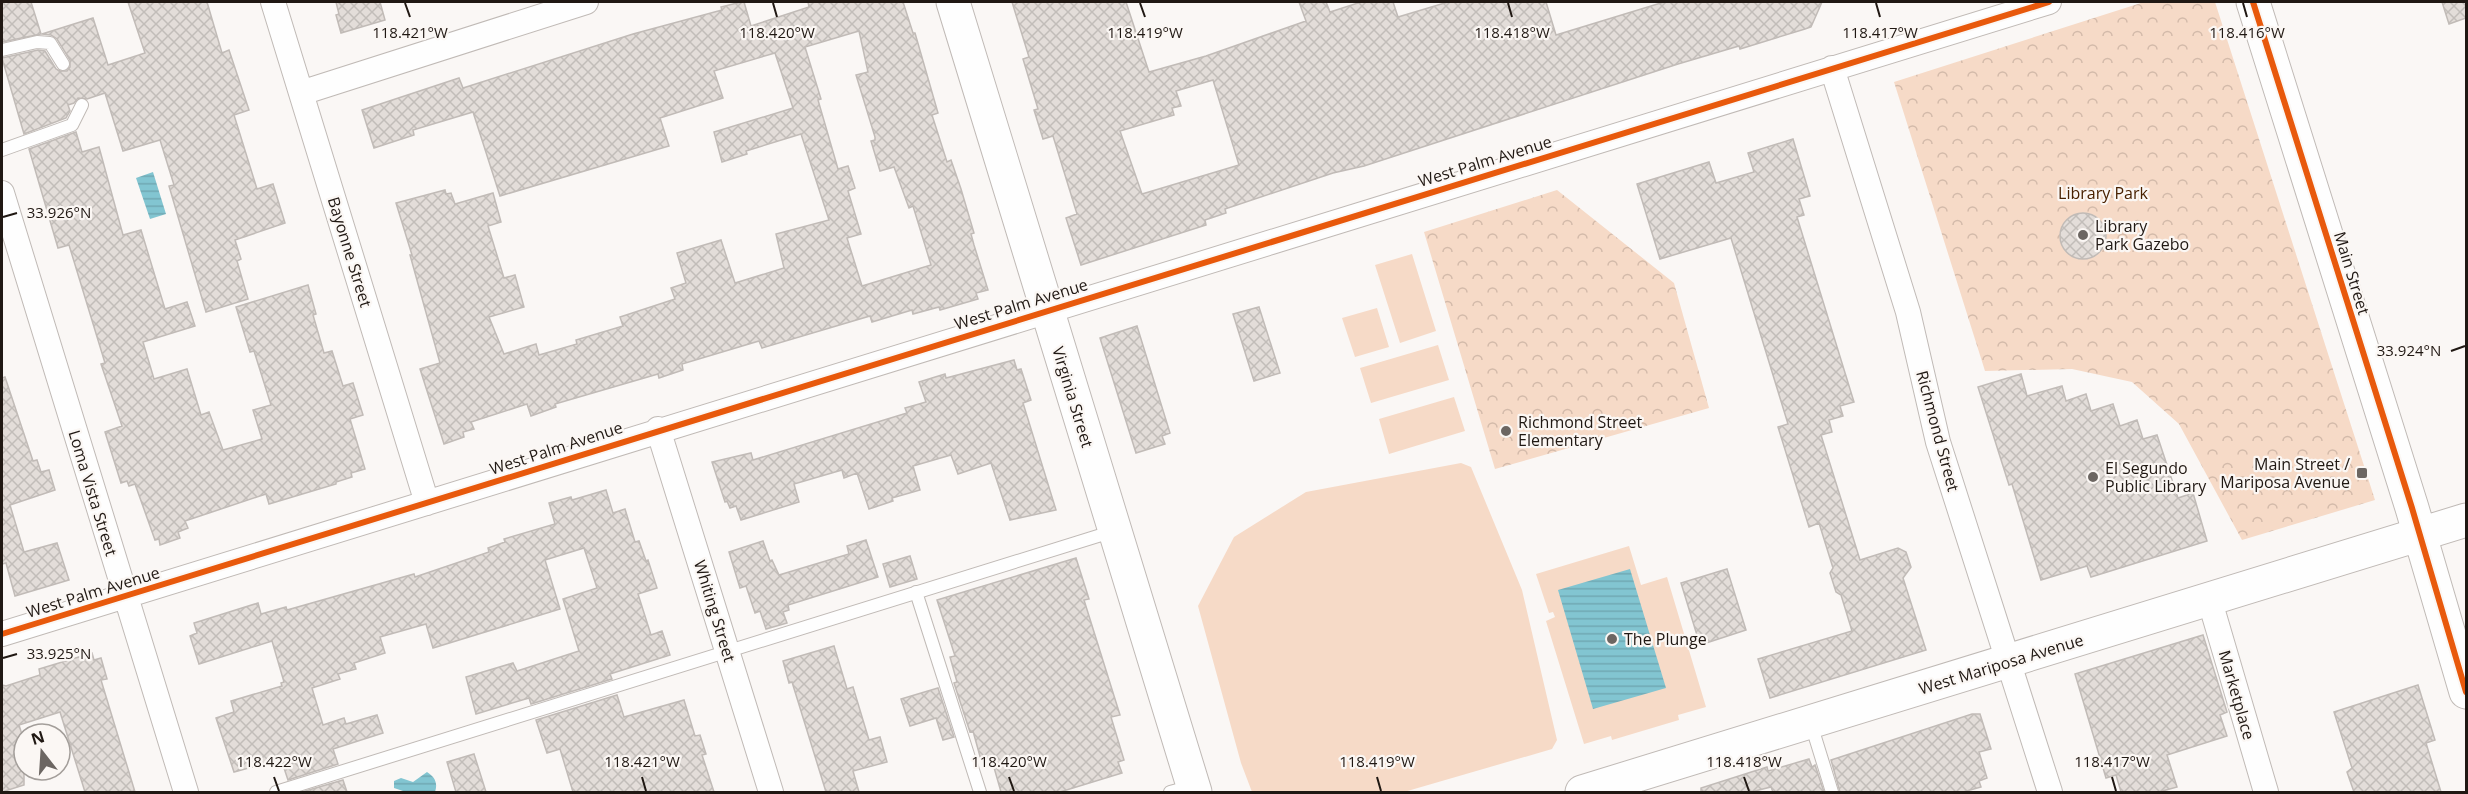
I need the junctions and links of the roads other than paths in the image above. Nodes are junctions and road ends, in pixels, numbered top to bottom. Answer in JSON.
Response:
{"nodes":[{"id":1,"x":273,"y":2,"type":"edge"},
{"id":2,"x":586,"y":2,"type":"edge"},
{"id":3,"x":952,"y":2,"type":"edge"},
{"id":4,"x":2049,"y":2,"type":"edge"},
{"id":5,"x":2253,"y":2,"type":"edge"},
{"id":6,"x":2,"y":50,"type":"edge"},
{"id":7,"x":63,"y":64,"type":"dead end"},
{"id":8,"x":1832,"y":68,"type":"junction"},
{"id":9,"x":301,"y":93,"type":"junction"},
{"id":10,"x":82,"y":105,"type":"dead end"},
{"id":11,"x":2,"y":150,"type":"edge"},
{"id":12,"x":2,"y":192,"type":"edge"},
{"id":13,"x":8,"y":234,"type":"edge"},
{"id":14,"x":1046,"y":310,"type":"junction"},
{"id":15,"x":658,"y":429,"type":"junction"},
{"id":16,"x":427,"y":503,"type":"junction"},
{"id":17,"x":2466,"y":520,"type":"edge"},
{"id":18,"x":1115,"y":531,"type":"junction"},
{"id":19,"x":2420,"y":534,"type":"junction"},
{"id":20,"x":916,"y":592,"type":"junction"},
{"id":21,"x":125,"y":597,"type":"junction"},
{"id":22,"x":2209,"y":598,"type":"junction"},
{"id":23,"x":2,"y":634,"type":"edge"},
{"id":24,"x":728,"y":651,"type":"junction"},
{"id":25,"x":2009,"y":661,"type":"junction"},
{"id":26,"x":2466,"y":692,"type":"edge"},
{"id":27,"x":1810,"y":723,"type":"junction"},
{"id":28,"x":1617,"y":787,"type":"edge"},
{"id":29,"x":1186,"y":790,"type":"edge"},
{"id":30,"x":186,"y":792,"type":"edge"},
{"id":31,"x":276,"y":792,"type":"edge"},
{"id":32,"x":771,"y":792,"type":"edge"},
{"id":33,"x":980,"y":792,"type":"edge"},
{"id":34,"x":1582,"y":792,"type":"edge"},
{"id":35,"x":1832,"y":792,"type":"edge"},
{"id":36,"x":2050,"y":792,"type":"edge"},
{"id":37,"x":2266,"y":792,"type":"edge"}],
"edges":[{"from":1,"to":9,"type":"street","name":"Bayonne Street"},
{"from":2,"to":9,"type":"street"},
{"from":3,"to":14,"type":"street","name":"Virginia Street"},
{"from":4,"to":8,"type":"street","name":"West Palm Avenue"},
{"from":5,"to":19,"type":"street","name":"Main Street"},
{"from":6,"to":7,"type":"lane"},
{"from":8,"to":14,"type":"street","name":"West Palm Avenue"},
{"from":8,"to":25,"type":"street","name":"Richmond Street"},
{"from":9,"to":16,"type":"street","name":"Bayonne Street"},
{"from":10,"to":11,"type":"lane"},
{"from":12,"to":13,"type":"street","name":"Loma Vista Street"},
{"from":13,"to":21,"type":"street","name":"Loma Vista Street"},
{"from":14,"to":15,"type":"street","name":"West Palm Avenue"},
{"from":14,"to":18,"type":"street","name":"Virginia Street"},
{"from":15,"to":16,"type":"street","name":"West Palm Avenue"},
{"from":15,"to":24,"type":"street","name":"Whiting Street"},
{"from":16,"to":21,"type":"street","name":"West Palm Avenue"},
{"from":17,"to":19,"type":"street","name":"West Mariposa Avenue"},
{"from":18,"to":20,"type":"lane"},
{"from":18,"to":29,"type":"street","name":"Virginia Street"},
{"from":19,"to":22,"type":"street","name":"West Mariposa Avenue"},
{"from":19,"to":26,"type":"street","name":"Main Street"},
{"from":20,"to":24,"type":"lane"},
{"from":20,"to":33,"type":"lane"},
{"from":21,"to":23,"type":"street","name":"West Palm Avenue"},
{"from":21,"to":30,"type":"street","name":"Loma Vista Street"},
{"from":22,"to":25,"type":"street","name":"West Mariposa Avenue"},
{"from":22,"to":37,"type":"street","name":"Marketplace"},
{"from":24,"to":31,"type":"lane"},
{"from":24,"to":32,"type":"street","name":"Whiting Street"},
{"from":25,"to":27,"type":"street","name":"West Mariposa Avenue"},
{"from":25,"to":36,"type":"street","name":"Richmond Street"},
{"from":27,"to":28,"type":"street","name":"West Mariposa Avenue"},
{"from":27,"to":35,"type":"lane"},
{"from":28,"to":34,"type":"street","name":"West Mariposa Avenue"}]}
